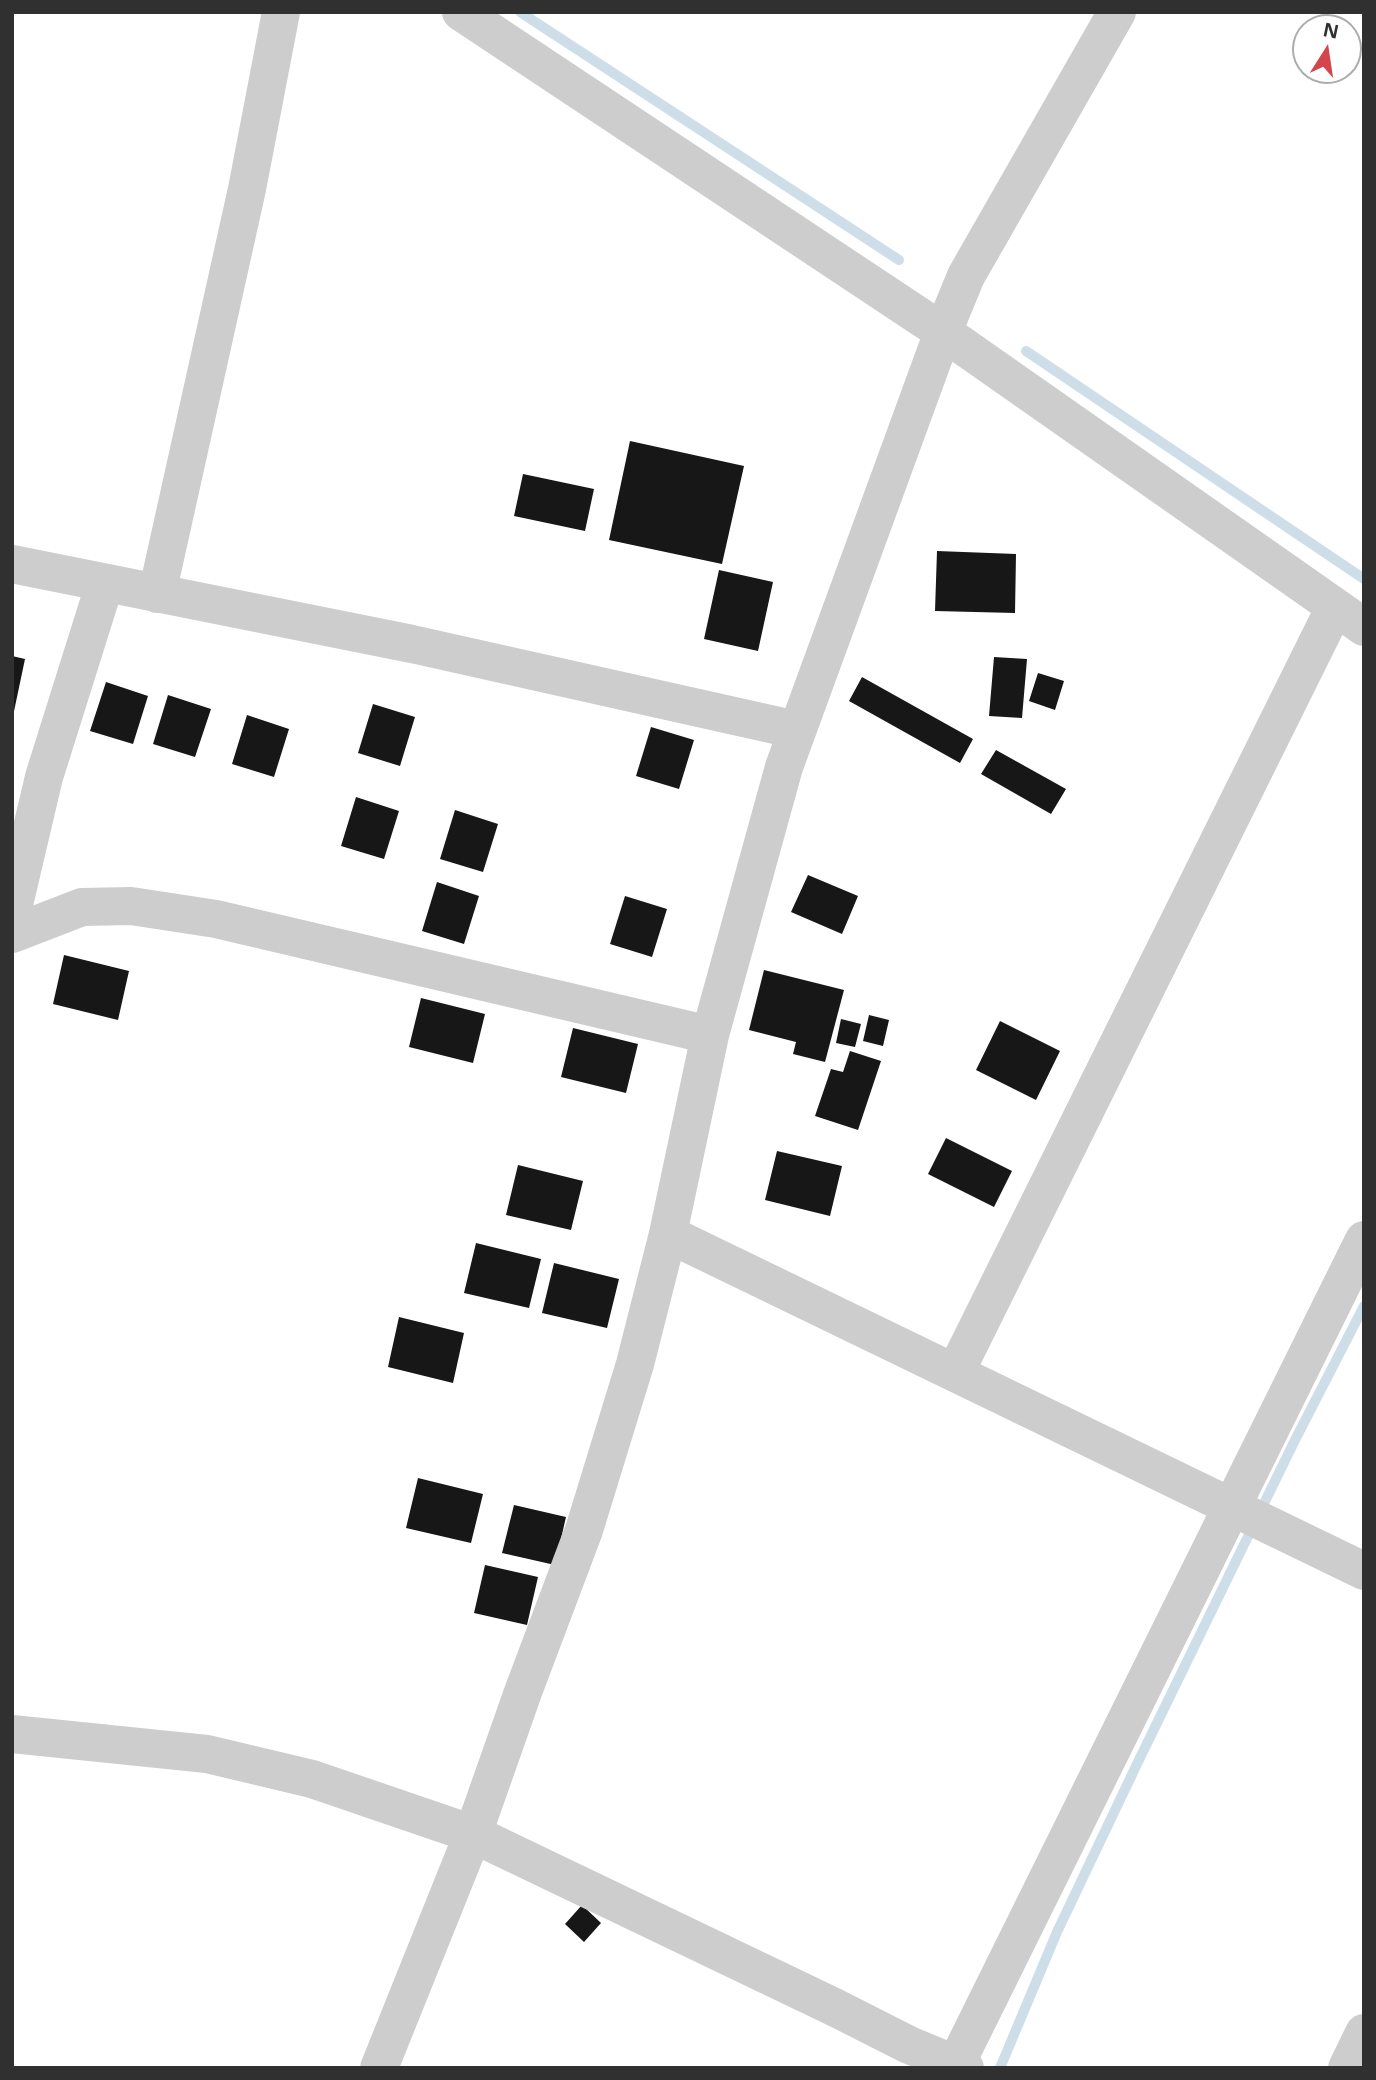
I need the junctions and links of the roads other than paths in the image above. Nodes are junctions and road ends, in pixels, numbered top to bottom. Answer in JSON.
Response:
{"nodes":[{"id":1,"x":281,"y":12,"type":"edge"},
{"id":2,"x":461,"y":12,"type":"edge"},
{"id":3,"x":1117,"y":12,"type":"edge"},
{"id":4,"x":943,"y":332,"type":"junction"},
{"id":5,"x":12,"y":564,"type":"edge"},
{"id":6,"x":105,"y":583,"type":"junction"},
{"id":7,"x":157,"y":594,"type":"junction"},
{"id":8,"x":1349,"y":617,"type":"edge"},
{"id":9,"x":797,"y":730,"type":"junction"},
{"id":10,"x":12,"y":913,"type":"edge"},
{"id":11,"x":12,"y":934,"type":"edge"},
{"id":12,"x":710,"y":1035,"type":"junction"},
{"id":13,"x":668,"y":1234,"type":"junction"},
{"id":14,"x":1364,"y":1240,"type":"edge"},
{"id":15,"x":955,"y":1373,"type":"junction"},
{"id":16,"x":1232,"y":1506,"type":"junction"},
{"id":17,"x":1364,"y":1571,"type":"edge"},
{"id":18,"x":12,"y":1734,"type":"edge"},
{"id":19,"x":473,"y":1834,"type":"junction"},
{"id":20,"x":1364,"y":2033,"type":"edge"},
{"id":21,"x":958,"y":2066,"type":"edge"},
{"id":22,"x":379,"y":2068,"type":"edge"},
{"id":23,"x":1347,"y":2068,"type":"edge"}],
"edges":[{"from":1,"to":7,"type":"street"},
{"from":2,"to":4,"type":"street"},
{"from":3,"to":4,"type":"street"},
{"from":4,"to":8,"type":"street"},
{"from":4,"to":9,"type":"street"},
{"from":5,"to":6,"type":"street"},
{"from":6,"to":7,"type":"street"},
{"from":6,"to":10,"type":"street"},
{"from":7,"to":9,"type":"street"},
{"from":8,"to":15,"type":"street"},
{"from":9,"to":12,"type":"street"},
{"from":11,"to":12,"type":"street"},
{"from":12,"to":13,"type":"street"},
{"from":13,"to":15,"type":"street"},
{"from":13,"to":19,"type":"street"},
{"from":14,"to":16,"type":"street"},
{"from":15,"to":16,"type":"street"},
{"from":16,"to":17,"type":"street"},
{"from":16,"to":21,"type":"street"},
{"from":18,"to":19,"type":"street"},
{"from":19,"to":21,"type":"street"},
{"from":19,"to":22,"type":"street"},
{"from":20,"to":23,"type":"street"}]}
